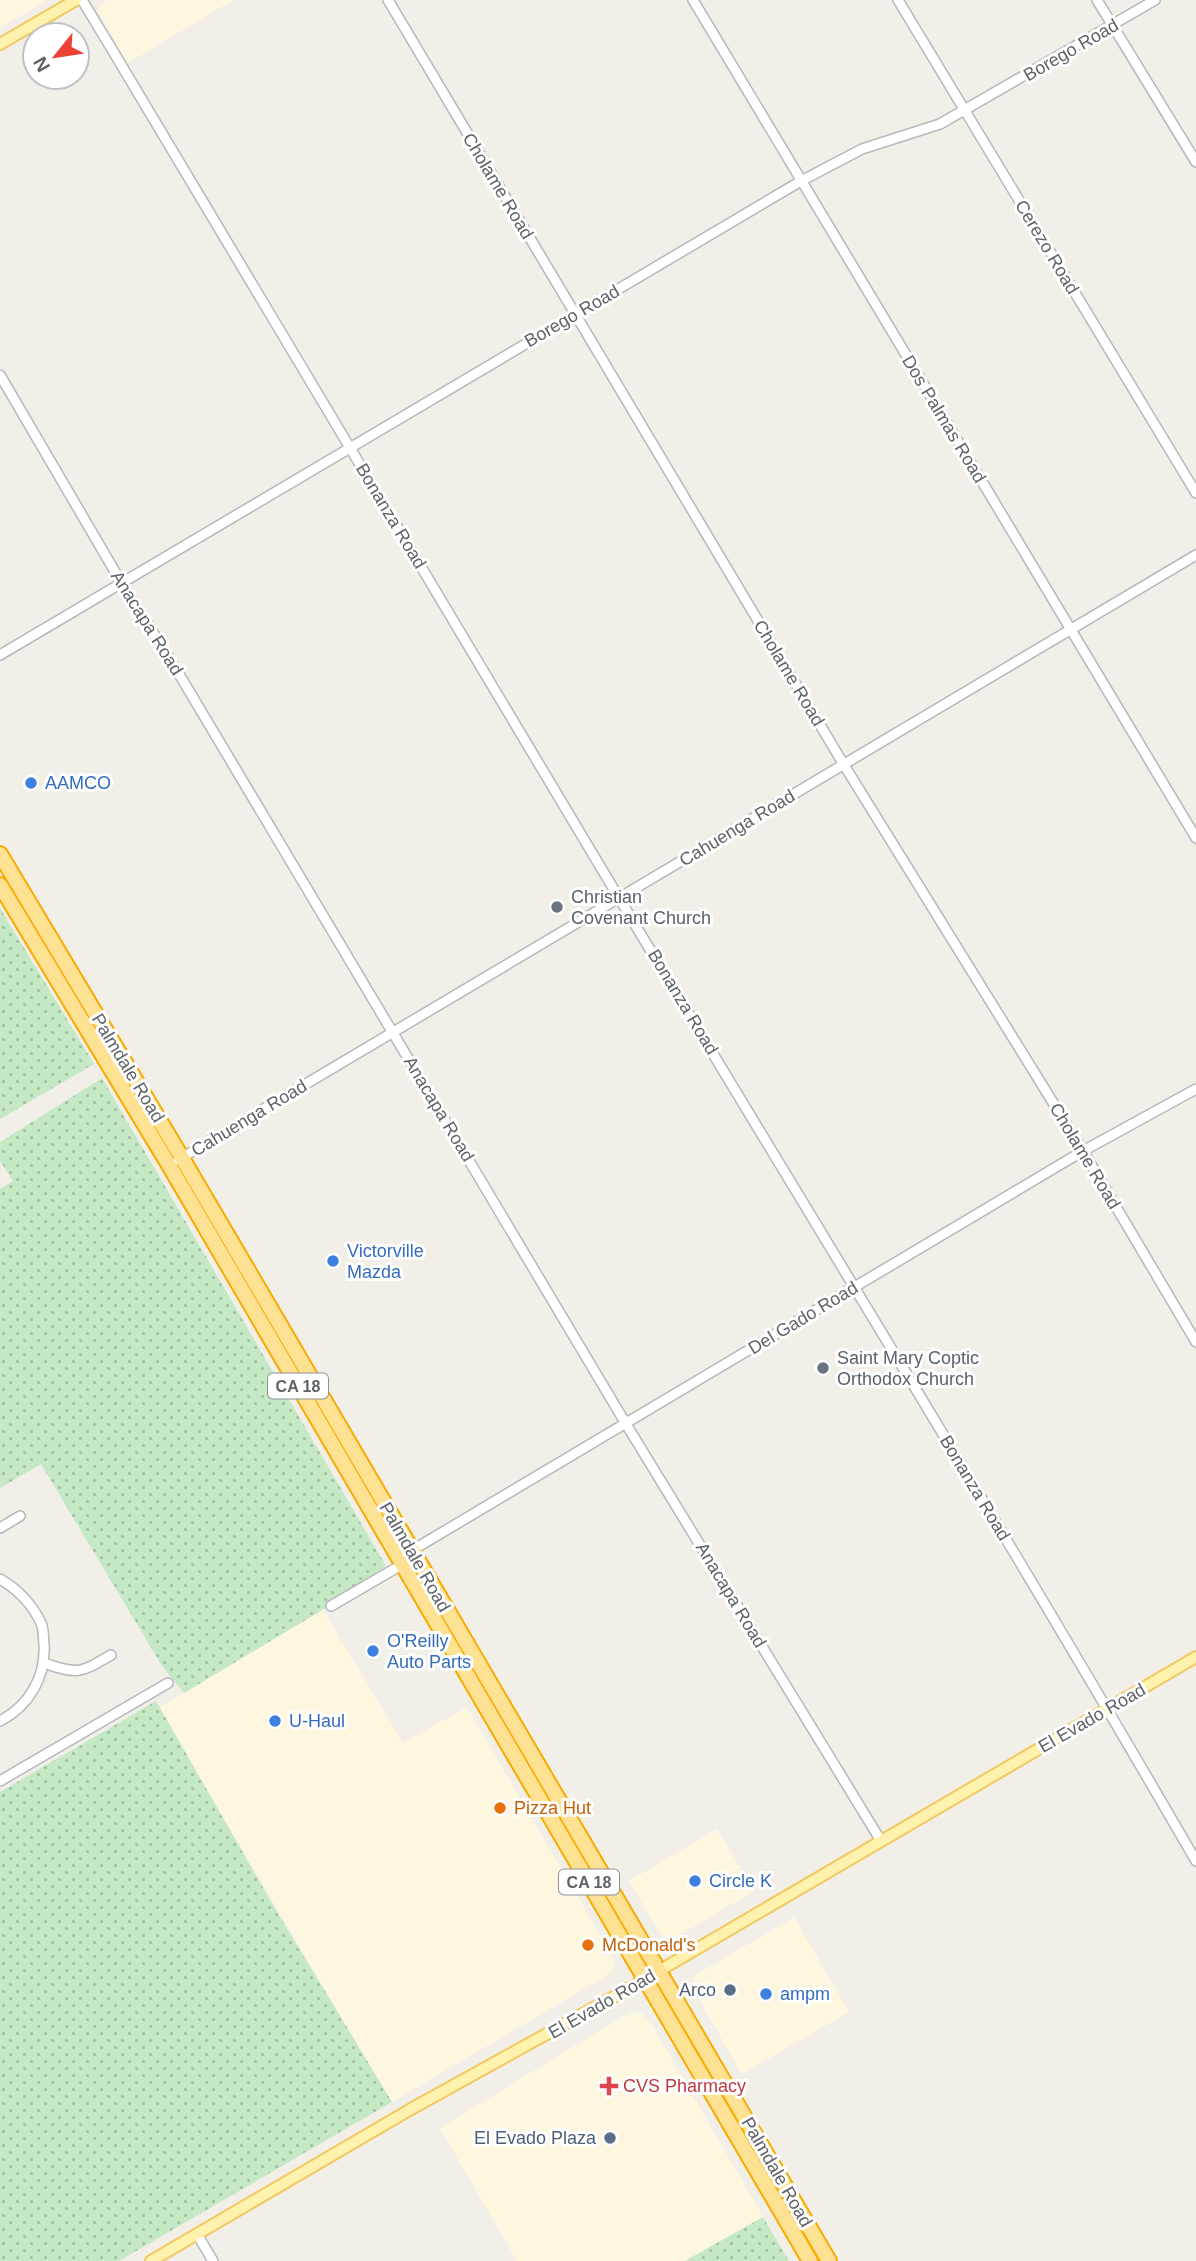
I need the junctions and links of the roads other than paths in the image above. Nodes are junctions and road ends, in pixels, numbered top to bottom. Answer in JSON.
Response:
{"nodes":[{"id":1,"x":76,"y":0,"type":"edge"},
{"id":2,"x":82,"y":0,"type":"edge"},
{"id":3,"x":388,"y":0,"type":"edge"},
{"id":4,"x":693,"y":0,"type":"edge"},
{"id":5,"x":898,"y":0,"type":"edge"},
{"id":6,"x":1097,"y":0,"type":"edge"},
{"id":7,"x":1155,"y":0,"type":"edge"},
{"id":8,"x":1113,"y":26,"type":"junction"},
{"id":9,"x":0,"y":44,"type":"edge"},
{"id":10,"x":964,"y":111,"type":"junction"},
{"id":11,"x":1196,"y":162,"type":"edge"},
{"id":12,"x":801,"y":181,"type":"junction"},
{"id":13,"x":575,"y":315,"type":"junction"},
{"id":14,"x":0,"y":375,"type":"edge"},
{"id":15,"x":349,"y":446,"type":"junction"},
{"id":16,"x":1196,"y":493,"type":"edge"},
{"id":17,"x":1196,"y":555,"type":"edge"},
{"id":18,"x":121,"y":582,"type":"junction"},
{"id":19,"x":1071,"y":629,"type":"junction"},
{"id":20,"x":0,"y":655,"type":"edge"},
{"id":21,"x":844,"y":765,"type":"junction"},
{"id":22,"x":1196,"y":838,"type":"edge"},
{"id":23,"x":0,"y":854,"type":"edge"},
{"id":24,"x":0,"y":885,"type":"edge"},
{"id":25,"x":619,"y":898,"type":"junction"},
{"id":26,"x":393,"y":1032,"type":"junction"},
{"id":27,"x":1196,"y":1089,"type":"edge"},
{"id":28,"x":1083,"y":1151,"type":"junction"},
{"id":29,"x":176,"y":1162,"type":"junction"},
{"id":30,"x":855,"y":1287,"type":"junction"},
{"id":31,"x":1196,"y":1342,"type":"edge"},
{"id":32,"x":626,"y":1424,"type":"junction"},
{"id":33,"x":20,"y":1516,"type":"dead end"},
{"id":34,"x":0,"y":1528,"type":"edge"},
{"id":35,"x":411,"y":1551,"type":"junction"},
{"id":36,"x":403,"y":1564,"type":"junction"},
{"id":37,"x":0,"y":1578,"type":"edge"},
{"id":38,"x":331,"y":1606,"type":"dead end"},
{"id":39,"x":111,"y":1655,"type":"dead end"},
{"id":40,"x":1196,"y":1657,"type":"edge"},
{"id":41,"x":44,"y":1664,"type":"junction"},
{"id":42,"x":168,"y":1683,"type":"dead end"},
{"id":43,"x":1107,"y":1709,"type":"junction"},
{"id":44,"x":0,"y":1721,"type":"edge"},
{"id":45,"x":0,"y":1781,"type":"edge"},
{"id":46,"x":881,"y":1842,"type":"junction"},
{"id":47,"x":1196,"y":1861,"type":"edge"},
{"id":48,"x":660,"y":1971,"type":"junction"},
{"id":49,"x":645,"y":1979,"type":"junction"},
{"id":50,"x":720,"y":2108,"type":"junction"},
{"id":51,"x":766,"y":2154,"type":"junction"},
{"id":52,"x":197,"y":2234,"type":"junction"},
{"id":53,"x":151,"y":2261,"type":"edge"},
{"id":54,"x":213,"y":2261,"type":"edge"},
{"id":55,"x":810,"y":2261,"type":"edge"},
{"id":56,"x":829,"y":2261,"type":"edge"}],
"edges":[{"from":1,"to":9,"type":"main road"},
{"from":2,"to":15,"type":"street","name":"Bonanza Road"},
{"from":3,"to":13,"type":"street","name":"Cholame Road"},
{"from":4,"to":12,"type":"street","name":"Dos Palmas Road"},
{"from":5,"to":10,"type":"street","name":"Cerezo Road"},
{"from":6,"to":8,"type":"street"},
{"from":7,"to":8,"type":"street","name":"Borego Road"},
{"from":8,"to":10,"type":"street","name":"Borego Road"},
{"from":8,"to":11,"type":"street"},
{"from":10,"to":12,"type":"street","name":"Borego Road"},
{"from":10,"to":16,"type":"street","name":"Cerezo Road"},
{"from":12,"to":13,"type":"street","name":"Borego Road"},
{"from":12,"to":19,"type":"street","name":"Dos Palmas Road"},
{"from":13,"to":15,"type":"street","name":"Borego Road"},
{"from":13,"to":21,"type":"street","name":"Cholame Road"},
{"from":14,"to":18,"type":"street","name":"Anacapa Road"},
{"from":15,"to":18,"type":"street","name":"Borego Road"},
{"from":15,"to":25,"type":"street","name":"Bonanza Road"},
{"from":17,"to":19,"type":"street","name":"Cahuenga Road"},
{"from":18,"to":20,"type":"street","name":"Borego Road"},
{"from":18,"to":26,"type":"street","name":"Anacapa Road"},
{"from":19,"to":21,"type":"street","name":"Cahuenga Road"},
{"from":19,"to":22,"type":"street","name":"Dos Palmas Road"},
{"from":21,"to":25,"type":"street","name":"Cahuenga Road"},
{"from":21,"to":28,"type":"street","name":"Cholame Road"},
{"from":23,"to":29,"type":"highway","name":"Palmdale Road","number":"CA 18"},
{"from":24,"to":29,"type":"highway","name":"Palmdale Road","number":"CA 18"},
{"from":25,"to":26,"type":"street","name":"Cahuenga Road"},
{"from":25,"to":30,"type":"street","name":"Bonanza Road"},
{"from":26,"to":29,"type":"street","name":"Cahuenga Road"},
{"from":26,"to":32,"type":"street","name":"Anacapa Road"},
{"from":27,"to":28,"type":"street","name":"Del Gado Road"},
{"from":28,"to":30,"type":"street","name":"Del Gado Road"},
{"from":28,"to":31,"type":"street","name":"Cholame Road"},
{"from":29,"to":35,"type":"highway","name":"Palmdale Road","number":"CA 18"},
{"from":29,"to":36,"type":"highway","name":"Palmdale Road","number":"CA 18"},
{"from":30,"to":32,"type":"street","name":"Del Gado Road"},
{"from":30,"to":43,"type":"street","name":"Bonanza Road"},
{"from":32,"to":35,"type":"street","name":"Del Gado Road"},
{"from":32,"to":46,"type":"street","name":"Anacapa Road"},
{"from":33,"to":34,"type":"street"},
{"from":35,"to":48,"type":"highway","name":"Palmdale Road","number":"CA 18"},
{"from":36,"to":38,"type":"street"},
{"from":36,"to":49,"type":"highway","name":"Palmdale Road","number":"CA 18"},
{"from":37,"to":41,"type":"street"},
{"from":39,"to":41,"type":"street"},
{"from":40,"to":43,"type":"main road","name":"El Evado Road"},
{"from":41,"to":44,"type":"street"},
{"from":42,"to":45,"type":"street"},
{"from":43,"to":46,"type":"main road","name":"El Evado Road"},
{"from":43,"to":47,"type":"street","name":"Bonanza Road"},
{"from":46,"to":48,"type":"main road","name":"El Evado Road"},
{"from":48,"to":49,"type":"main road","name":"El Evado Road"},
{"from":48,"to":51,"type":"highway","name":"Palmdale Road","number":"CA 18"},
{"from":49,"to":50,"type":"highway","name":"Palmdale Road","number":"CA 18"},
{"from":49,"to":52,"type":"main road","name":"El Evado Road"},
{"from":50,"to":51,"type":"highway"},
{"from":50,"to":55,"type":"highway","name":"Palmdale Road","number":"CA 18"},
{"from":51,"to":56,"type":"highway","name":"Palmdale Road","number":"CA 18"},
{"from":52,"to":53,"type":"main road","name":"El Evado Road"},
{"from":52,"to":54,"type":"street"}]}
